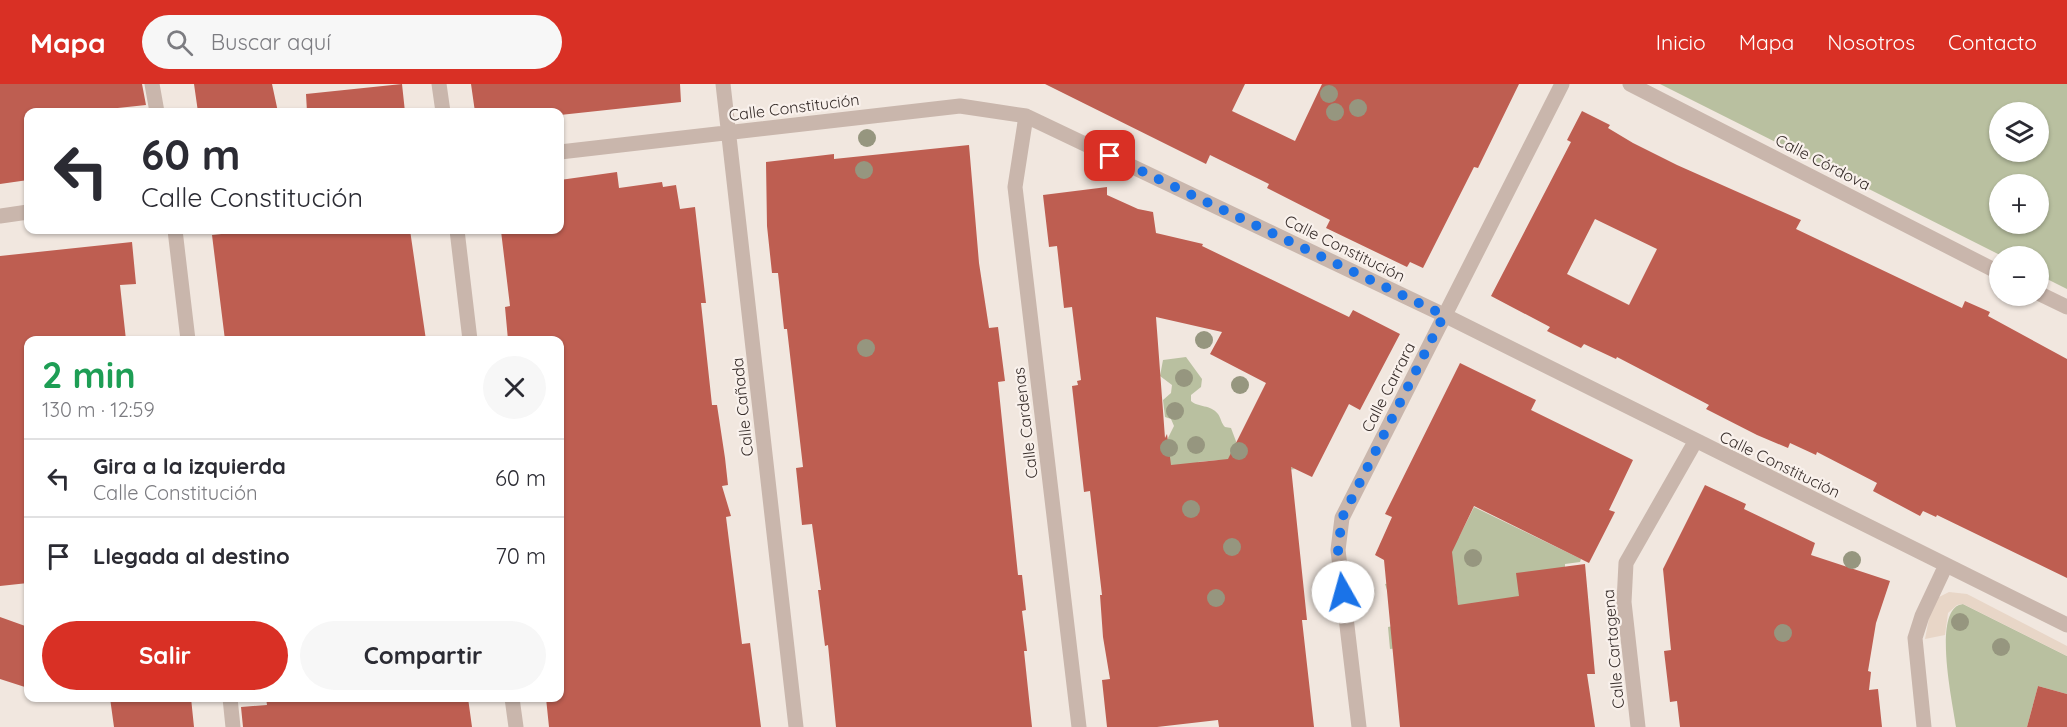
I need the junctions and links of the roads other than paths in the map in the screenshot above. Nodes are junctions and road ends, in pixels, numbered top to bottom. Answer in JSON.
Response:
{"nodes":[{"id":1,"x":152,"y":84,"type":"edge"},
{"id":2,"x":439,"y":84,"type":"edge"},
{"id":3,"x":723,"y":84,"type":"edge"},
{"id":4,"x":1562,"y":84,"type":"edge"},
{"id":5,"x":1630,"y":84,"type":"edge"},
{"id":6,"x":156,"y":108,"type":"edge"},
{"id":7,"x":442,"y":108,"type":"edge"},
{"id":8,"x":1026,"y":116,"type":"junction"},
{"id":9,"x":729,"y":133,"type":"junction"},
{"id":10,"x":564,"y":152,"type":"edge"},
{"id":11,"x":24,"y":213,"type":"edge"},
{"id":12,"x":0,"y":216,"type":"edge"},
{"id":13,"x":175,"y":234,"type":"edge"},
{"id":14,"x":457,"y":234,"type":"edge"},
{"id":15,"x":1989,"y":267,"type":"edge"},
{"id":16,"x":2049,"y":298,"type":"edge"},
{"id":17,"x":2067,"y":307,"type":"edge"},
{"id":18,"x":1444,"y":315,"type":"junction"},
{"id":19,"x":188,"y":336,"type":"edge"},
{"id":20,"x":470,"y":336,"type":"edge"},
{"id":21,"x":1695,"y":442,"type":"junction"},
{"id":22,"x":1946,"y":565,"type":"junction"},
{"id":23,"x":2067,"y":625,"type":"edge"},
{"id":24,"x":231,"y":702,"type":"edge"},
{"id":25,"x":513,"y":702,"type":"edge"},
{"id":26,"x":234,"y":727,"type":"edge"},
{"id":27,"x":516,"y":727,"type":"edge"},
{"id":28,"x":796,"y":727,"type":"edge"},
{"id":29,"x":1079,"y":727,"type":"edge"},
{"id":30,"x":1359,"y":727,"type":"edge"},
{"id":31,"x":1638,"y":727,"type":"edge"},
{"id":32,"x":1924,"y":727,"type":"edge"}],
"edges":[{"from":1,"to":6,"type":"street"},
{"from":2,"to":7,"type":"street"},
{"from":3,"to":9,"type":"street","name":"Calle Cañada"},
{"from":4,"to":18,"type":"street","name":"Calle Carrara"},
{"from":5,"to":15,"type":"street","name":"Calle Córdova"},
{"from":8,"to":9,"type":"street","name":"Calle Constitución"},
{"from":8,"to":18,"type":"street","name":"Calle Constitución"},
{"from":8,"to":29,"type":"street","name":"Calle Cardenas"},
{"from":9,"to":10,"type":"street","name":"Calle Constitución"},
{"from":9,"to":28,"type":"street","name":"Calle Cañada"},
{"from":11,"to":12,"type":"street"},
{"from":13,"to":19,"type":"street"},
{"from":14,"to":20,"type":"street"},
{"from":16,"to":17,"type":"street"},
{"from":18,"to":21,"type":"street","name":"Calle Constitución"},
{"from":18,"to":30,"type":"street","name":"Calle Carrara"},
{"from":21,"to":22,"type":"street","name":"Calle Constitución"},
{"from":21,"to":31,"type":"street","name":"Calle Cartagena"},
{"from":22,"to":23,"type":"street","name":"Calle Constitución"},
{"from":22,"to":32,"type":"street"},
{"from":24,"to":26,"type":"street"},
{"from":25,"to":27,"type":"street"}]}
